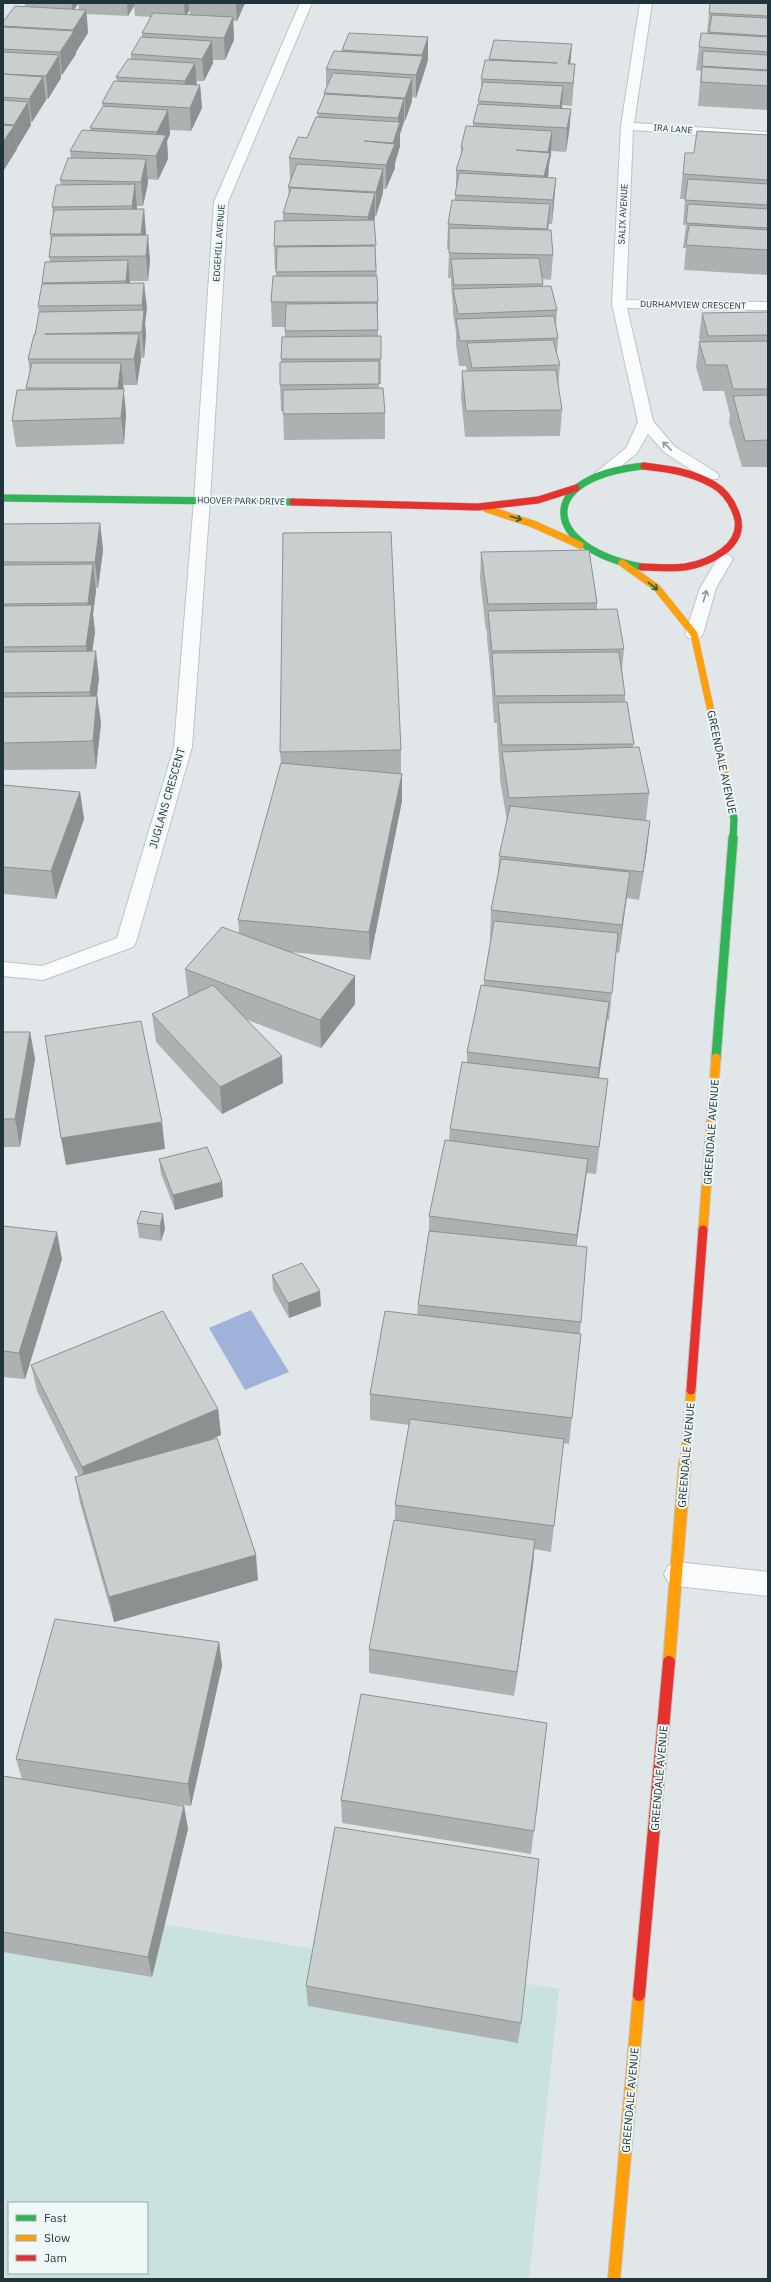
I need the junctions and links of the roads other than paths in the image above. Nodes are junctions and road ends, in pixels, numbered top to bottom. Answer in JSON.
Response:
{"nodes":[{"id":1,"x":306,"y":3,"type":"edge"},
{"id":2,"x":646,"y":3,"type":"edge"},
{"id":3,"x":627,"y":126,"type":"junction"},
{"id":4,"x":768,"y":136,"type":"edge"},
{"id":5,"x":619,"y":304,"type":"junction"},
{"id":6,"x":768,"y":306,"type":"edge"},
{"id":7,"x":646,"y":422,"type":"junction"},
{"id":8,"x":603,"y":473,"type":"junction"},
{"id":9,"x":711,"y":476,"type":"junction"},
{"id":10,"x":730,"y":485,"type":"dead end"},
{"id":11,"x":576,"y":488,"type":"junction"},
{"id":12,"x":3,"y":498,"type":"edge"},
{"id":13,"x":202,"y":500,"type":"junction"},
{"id":14,"x":478,"y":507,"type":"junction"},
{"id":15,"x":589,"y":549,"type":"junction"},
{"id":16,"x":731,"y":556,"type":"joint"},
{"id":17,"x":622,"y":563,"type":"junction"},
{"id":18,"x":694,"y":634,"type":"junction"},
{"id":19,"x":3,"y":969,"type":"edge"},
{"id":20,"x":677,"y":1574,"type":"junction"},
{"id":21,"x":768,"y":1584,"type":"edge"},
{"id":22,"x":614,"y":2279,"type":"edge"}],
"edges":[{"from":1,"to":13,"type":"street","name":"EDGEHILL AVENUE"},
{"from":2,"to":3,"type":"street","name":"SALIX AVENUE"},
{"from":3,"to":4,"type":"street","name":"IRA LANE"},
{"from":3,"to":5,"type":"street","name":"SALIX AVENUE"},
{"from":5,"to":6,"type":"street","name":"DURHAMVIEW CRESCENT"},
{"from":5,"to":7,"type":"street","name":"SALIX AVENUE"},
{"from":7,"to":8,"type":"street"},
{"from":9,"to":7,"type":"street","name":"SALIX AVENUE","one_way":true},
{"from":8,"to":9,"type":"street","name":"HOOVER PARK DRIVE"},
{"from":8,"to":11,"type":"street","name":"HOOVER PARK DRIVE"},
{"from":9,"to":10,"type":"street","name":"HOOVER PARK DRIVE"},
{"from":11,"to":14,"type":"street","name":"HOOVER PARK DRIVE"},
{"from":11,"to":15,"type":"street"},
{"from":12,"to":13,"type":"street","name":"HOOVER PARK DRIVE"},
{"from":13,"to":14,"type":"street","name":"HOOVER PARK DRIVE"},
{"from":13,"to":19,"type":"street","name":"JUGLANS CRESCENT"},
{"from":14,"to":15,"type":"street","name":"HOOVER PARK DRIVE","one_way":true},
{"from":15,"to":17,"type":"street","name":"HOOVER PARK DRIVE"},
{"from":16,"to":17,"type":"street"},
{"from":18,"to":16,"type":"street","name":"GREENDALE AVENUE","one_way":true},
{"from":17,"to":18,"type":"street","name":"GREENDALE AVENUE","one_way":true},
{"from":18,"to":20,"type":"street","name":"GREENDALE AVENUE"},
{"from":20,"to":21,"type":"street"},
{"from":20,"to":22,"type":"street","name":"GREENDALE AVENUE"}]}
